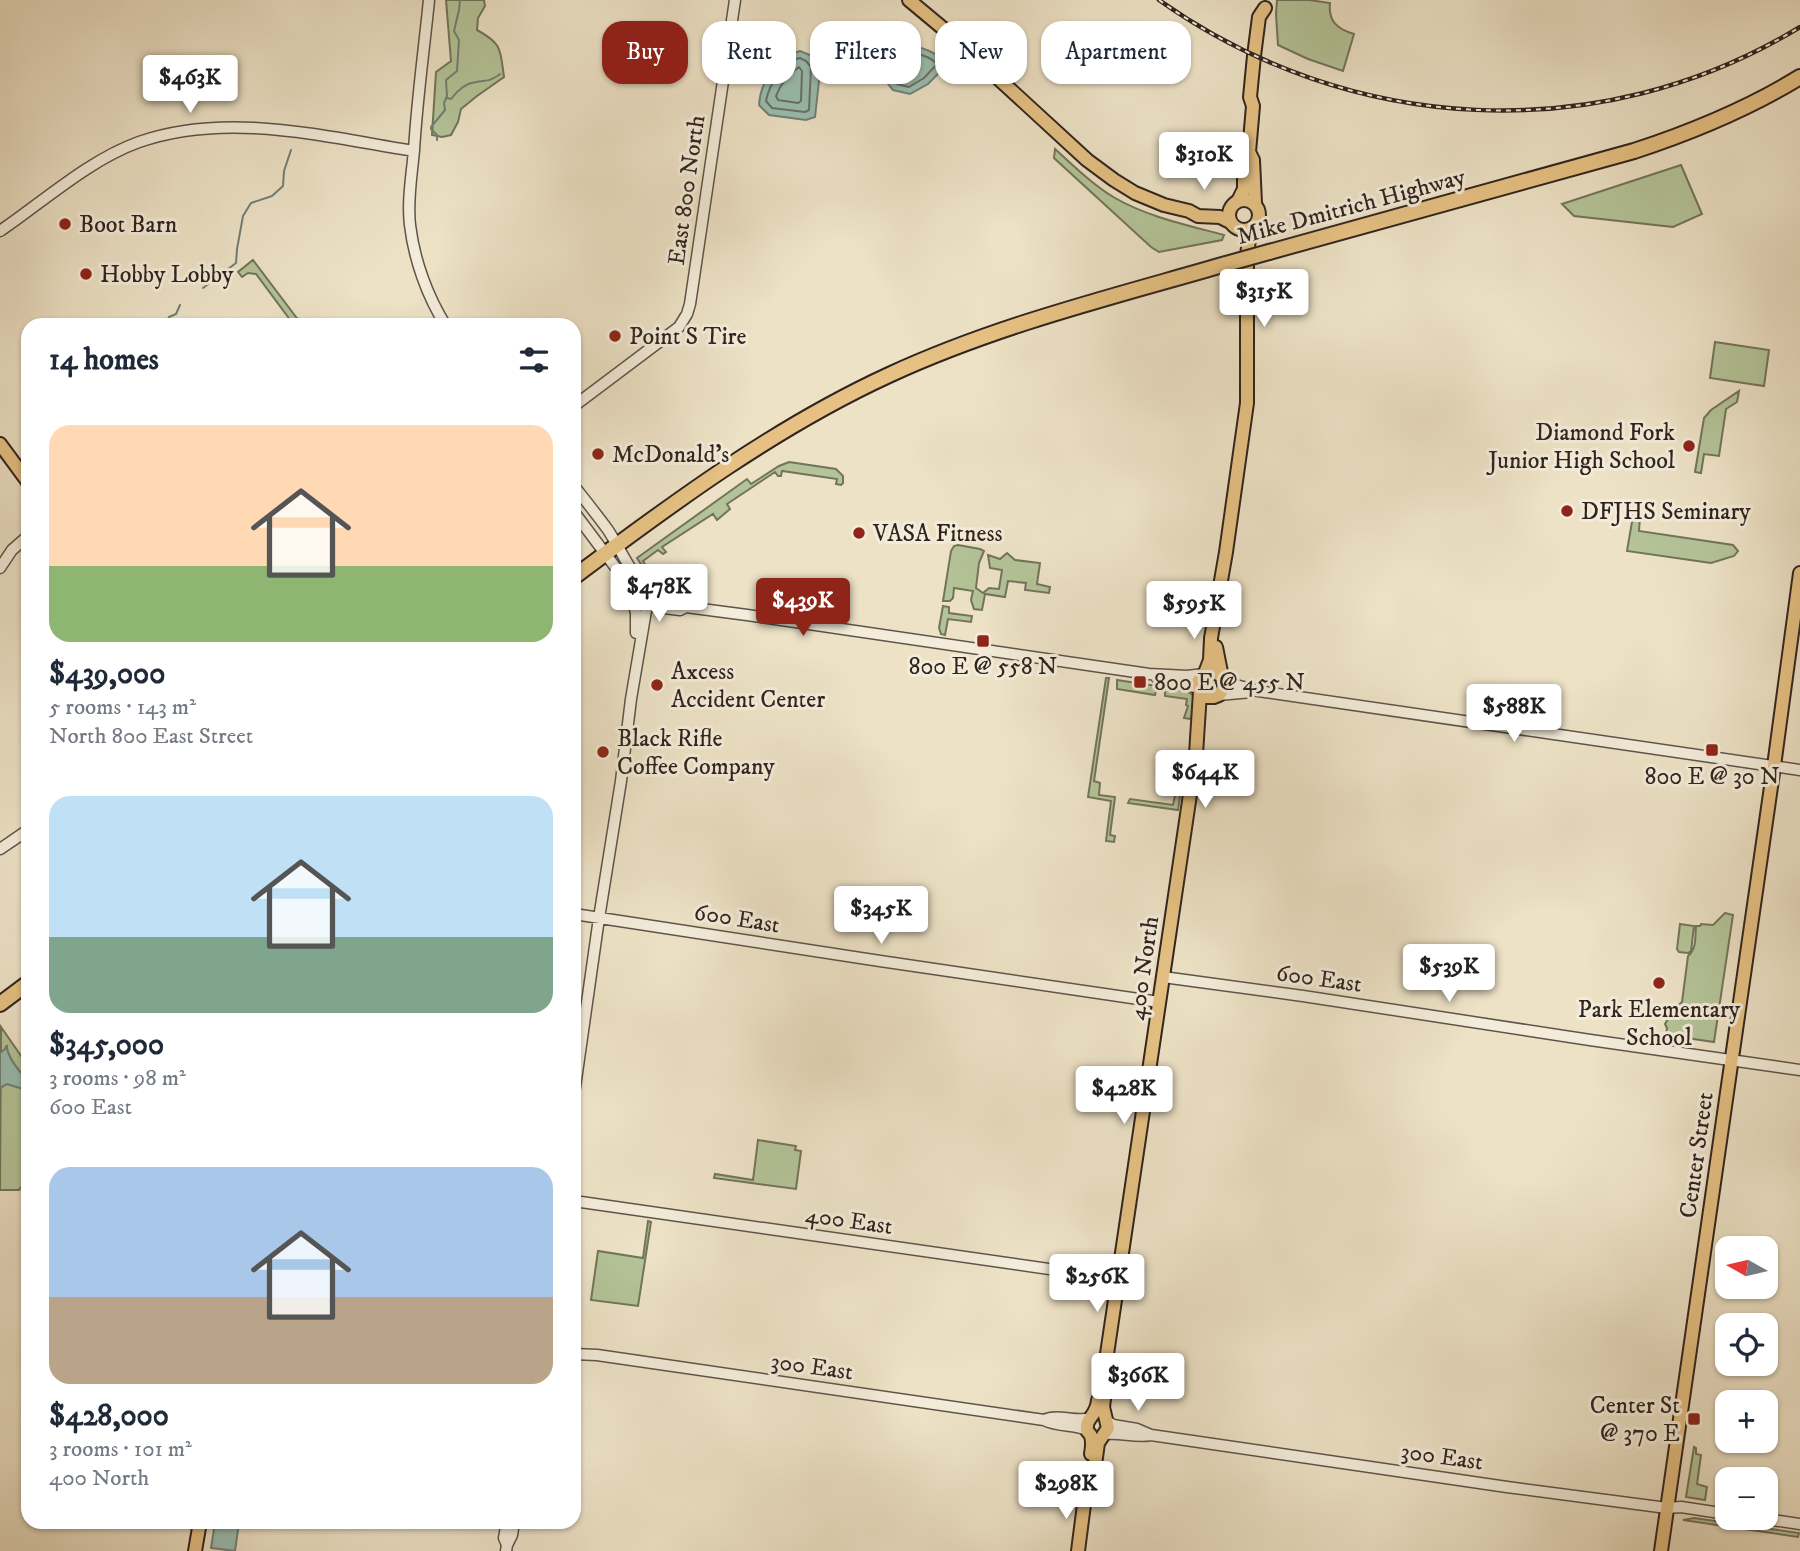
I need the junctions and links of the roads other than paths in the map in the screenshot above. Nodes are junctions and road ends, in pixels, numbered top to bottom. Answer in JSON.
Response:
{"nodes":[{"id":1,"x":429,"y":0,"type":"edge"},
{"id":2,"x":736,"y":0,"type":"edge"},
{"id":3,"x":909,"y":0,"type":"edge"},
{"id":4,"x":1265,"y":4,"type":"edge"},
{"id":5,"x":1800,"y":76,"type":"edge"},
{"id":6,"x":414,"y":150,"type":"junction"},
{"id":7,"x":1249,"y":152,"type":"junction"},
{"id":8,"x":1235,"y":203,"type":"junction"},
{"id":9,"x":1255,"y":203,"type":"junction"},
{"id":10,"x":1189,"y":211,"type":"junction"},
{"id":11,"x":1233,"y":225,"type":"junction"},
{"id":12,"x":1254,"y":228,"type":"junction"},
{"id":13,"x":0,"y":232,"type":"edge"},
{"id":14,"x":1247,"y":256,"type":"junction"},
{"id":15,"x":441,"y":318,"type":"edge"},
{"id":16,"x":581,"y":401,"type":"edge"},
{"id":17,"x":0,"y":444,"type":"edge"},
{"id":18,"x":21,"y":472,"type":"edge"},
{"id":19,"x":581,"y":495,"type":"edge"},
{"id":20,"x":581,"y":519,"type":"edge"},
{"id":21,"x":21,"y":542,"type":"edge"},
{"id":22,"x":611,"y":550,"type":"junction"},
{"id":23,"x":0,"y":568,"type":"edge"},
{"id":24,"x":581,"y":572,"type":"edge"},
{"id":25,"x":1800,"y":573,"type":"edge"},
{"id":26,"x":629,"y":584,"type":"junction"},
{"id":27,"x":644,"y":587,"type":"junction"},
{"id":28,"x":658,"y":598,"type":"junction"},
{"id":29,"x":647,"y":604,"type":"junction"},
{"id":30,"x":687,"y":607,"type":"junction"},
{"id":31,"x":663,"y":608,"type":"junction"},
{"id":32,"x":1215,"y":622,"type":"junction"},
{"id":33,"x":637,"y":624,"type":"junction"},
{"id":34,"x":641,"y":640,"type":"junction"},
{"id":35,"x":1204,"y":673,"type":"junction"},
{"id":36,"x":1149,"y":674,"type":"junction"},
{"id":37,"x":1222,"y":677,"type":"junction"},
{"id":38,"x":633,"y":682,"type":"junction"},
{"id":39,"x":1199,"y":690,"type":"junction"},
{"id":40,"x":1258,"y":691,"type":"junction"},
{"id":41,"x":1217,"y":696,"type":"junction"},
{"id":42,"x":1196,"y":754,"type":"junction"},
{"id":43,"x":1774,"y":766,"type":"junction"},
{"id":44,"x":1800,"y":770,"type":"edge"},
{"id":45,"x":21,"y":835,"type":"edge"},
{"id":46,"x":0,"y":849,"type":"edge"},
{"id":47,"x":581,"y":915,"type":"edge"},
{"id":48,"x":599,"y":918,"type":"junction"},
{"id":49,"x":1163,"y":977,"type":"junction"},
{"id":50,"x":21,"y":988,"type":"edge"},
{"id":51,"x":1159,"y":1002,"type":"junction"},
{"id":52,"x":0,"y":1004,"type":"edge"},
{"id":53,"x":581,"y":1045,"type":"edge"},
{"id":54,"x":1731,"y":1060,"type":"junction"},
{"id":55,"x":1800,"y":1070,"type":"edge"},
{"id":56,"x":581,"y":1202,"type":"edge"},
{"id":57,"x":1119,"y":1279,"type":"junction"},
{"id":58,"x":581,"y":1355,"type":"edge"},
{"id":59,"x":1098,"y":1426,"type":"junction"},
{"id":60,"x":1667,"y":1508,"type":"junction"},
{"id":61,"x":1715,"y":1512,"type":"edge"},
{"id":62,"x":1778,"y":1521,"type":"edge"},
{"id":63,"x":1800,"y":1524,"type":"edge"},
{"id":64,"x":199,"y":1529,"type":"edge"},
{"id":65,"x":506,"y":1529,"type":"edge"},
{"id":66,"x":512,"y":1529,"type":"edge"},
{"id":67,"x":506,"y":1548,"type":"edge"},
{"id":68,"x":195,"y":1551,"type":"edge"},
{"id":69,"x":1079,"y":1551,"type":"edge"},
{"id":70,"x":1661,"y":1551,"type":"edge"}],
"edges":[{"from":1,"to":6,"type":"street"},
{"from":2,"to":16,"type":"street","name":"East 800 North"},
{"from":3,"to":10,"type":"main road"},
{"from":4,"to":7,"type":"main road"},
{"from":5,"to":22,"type":"highway","name":"Mike Dmitrich Highway","bridge":true},
{"from":6,"to":13,"type":"street"},
{"from":6,"to":15,"type":"street"},
{"from":7,"to":8,"type":"main road"},
{"from":7,"to":9,"type":"main road"},
{"from":8,"to":9,"type":"main road"},
{"from":8,"to":10,"type":"main road"},
{"from":8,"to":11,"type":"main road"},
{"from":9,"to":12,"type":"main road"},
{"from":10,"to":11,"type":"main road"},
{"from":11,"to":12,"type":"main road"},
{"from":11,"to":14,"type":"main road"},
{"from":12,"to":14,"type":"main road"},
{"from":14,"to":32,"type":"main road"},
{"from":17,"to":18,"type":"main road"},
{"from":19,"to":22,"type":"street"},
{"from":20,"to":22,"type":"street"},
{"from":21,"to":23,"type":"street"},
{"from":22,"to":24,"type":"highway","name":"Mike Dmitrich Highway"},
{"from":22,"to":26,"type":"street"},
{"from":22,"to":27,"type":"street"},
{"from":25,"to":43,"type":"main road","name":"Center Street"},
{"from":26,"to":29,"type":"street"},
{"from":26,"to":33,"type":"street"},
{"from":27,"to":28,"type":"street"},
{"from":27,"to":29,"type":"street"},
{"from":28,"to":29,"type":"street"},
{"from":28,"to":30,"type":"street"},
{"from":29,"to":31,"type":"street"},
{"from":29,"to":33,"type":"street"},
{"from":29,"to":34,"type":"street"},
{"from":30,"to":31,"type":"street"},
{"from":30,"to":36,"type":"street"},
{"from":31,"to":34,"type":"street"},
{"from":32,"to":35,"type":"main road"},
{"from":32,"to":37,"type":"main road"},
{"from":33,"to":38,"type":"street"},
{"from":34,"to":38,"type":"street"},
{"from":35,"to":36,"type":"street"},
{"from":35,"to":37,"type":"main road"},
{"from":35,"to":39,"type":"main road"},
{"from":36,"to":39,"type":"street"},
{"from":37,"to":40,"type":"street"},
{"from":37,"to":41,"type":"main road"},
{"from":38,"to":48,"type":"street"},
{"from":39,"to":41,"type":"main road"},
{"from":39,"to":42,"type":"main road"},
{"from":40,"to":41,"type":"street"},
{"from":40,"to":43,"type":"street"},
{"from":41,"to":42,"type":"main road"},
{"from":42,"to":49,"type":"main road","name":"400 North"},
{"from":43,"to":44,"type":"street"},
{"from":43,"to":54,"type":"main road","name":"Center Street"},
{"from":45,"to":46,"type":"street"},
{"from":47,"to":48,"type":"street","name":"600 East"},
{"from":48,"to":51,"type":"street","name":"600 East"},
{"from":48,"to":53,"type":"street"},
{"from":49,"to":51,"type":"main road","name":"400 North"},
{"from":49,"to":54,"type":"street","name":"600 East"},
{"from":50,"to":52,"type":"highway"},
{"from":51,"to":57,"type":"main road","name":"400 North"},
{"from":54,"to":55,"type":"street","name":"600 East"},
{"from":54,"to":60,"type":"main road","name":"Center Street"},
{"from":56,"to":57,"type":"street","name":"400 East"},
{"from":57,"to":59,"type":"main road","name":"400 North"},
{"from":58,"to":59,"type":"street","name":"300 East"},
{"from":59,"to":60,"type":"street","name":"300 East"},
{"from":59,"to":69,"type":"main road","name":"400 North"},
{"from":60,"to":61,"type":"street","name":"300 East"},
{"from":60,"to":70,"type":"main road","name":"Center Street"},
{"from":62,"to":63,"type":"street"},
{"from":64,"to":68,"type":"main road"},
{"from":65,"to":67,"type":"street"},
{"from":66,"to":67,"type":"street"}]}
